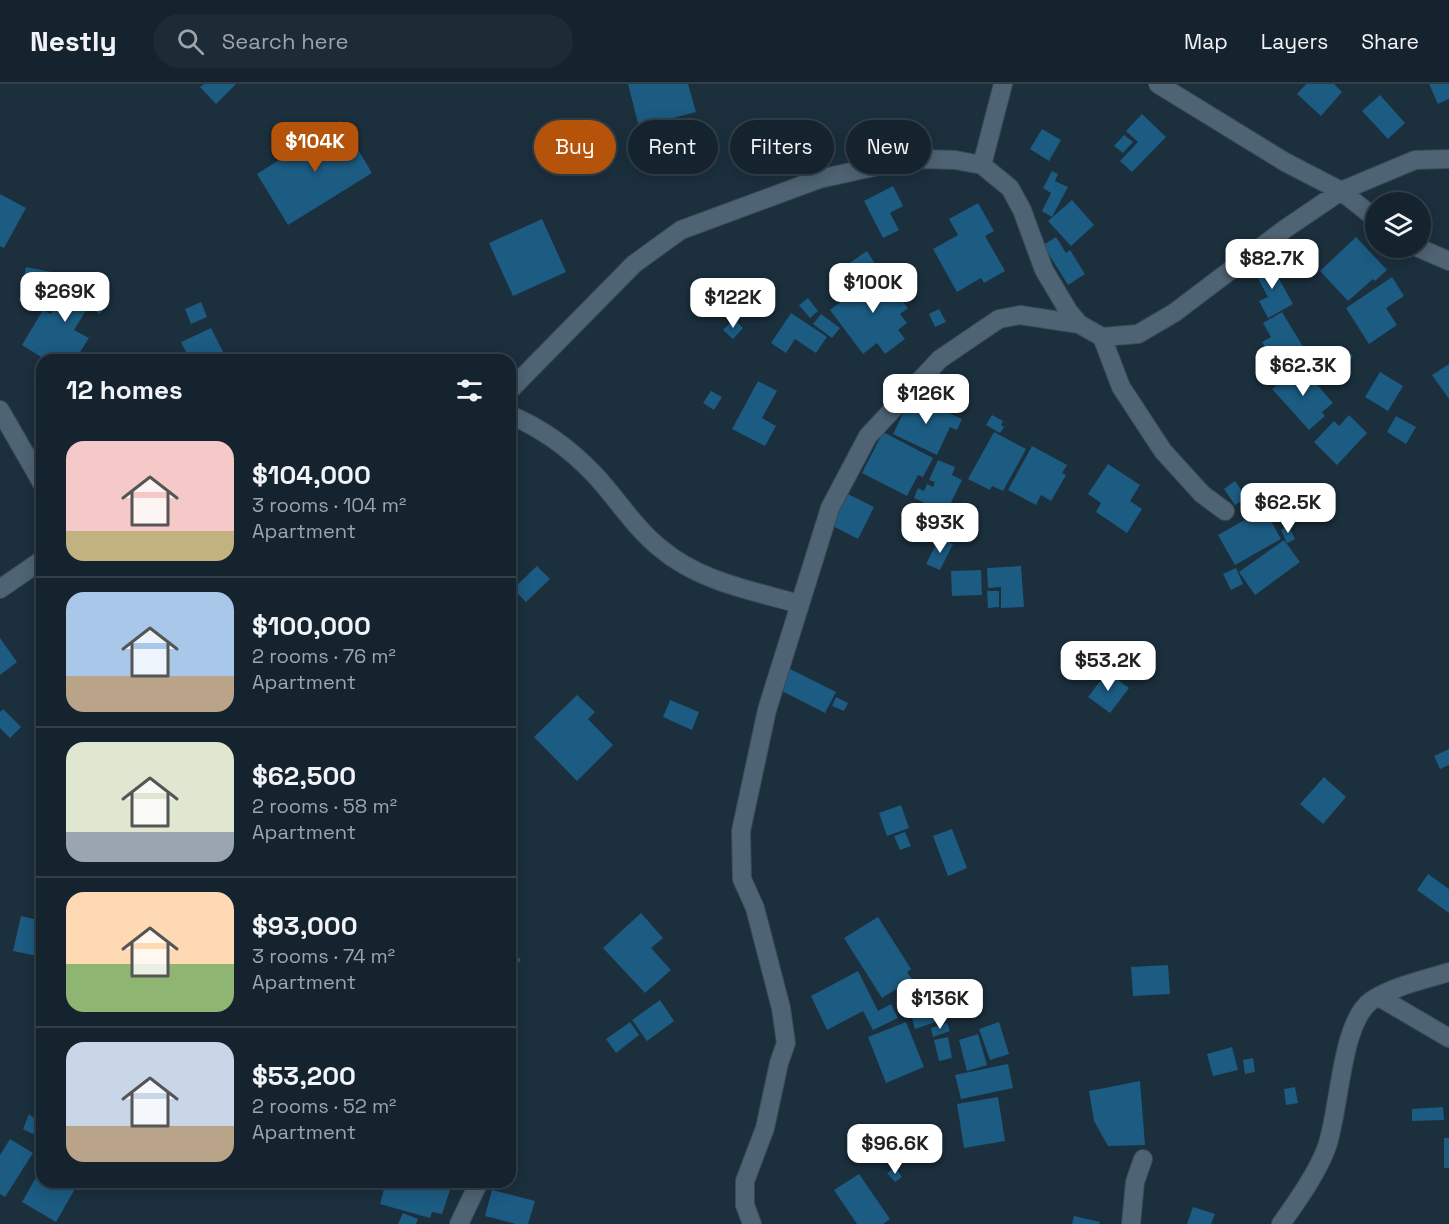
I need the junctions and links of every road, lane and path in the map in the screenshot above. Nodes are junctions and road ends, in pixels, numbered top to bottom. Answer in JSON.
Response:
{"nodes":[{"id":1,"x":1003,"y":84,"type":"edge"},
{"id":2,"x":1158,"y":84,"type":"edge"},
{"id":3,"x":1449,"y":159,"type":"edge"},
{"id":4,"x":982,"y":165,"type":"junction"},
{"id":5,"x":1341,"y":191,"type":"junction"},
{"id":6,"x":1365,"y":210,"type":"edge"},
{"id":7,"x":1431,"y":253,"type":"edge"},
{"id":8,"x":1449,"y":261,"type":"edge"},
{"id":9,"x":1079,"y":324,"type":"junction"},
{"id":10,"x":1102,"y":337,"type":"junction"},
{"id":11,"x":516,"y":384,"type":"edge"},
{"id":12,"x":0,"y":410,"type":"edge"},
{"id":13,"x":516,"y":418,"type":"edge"},
{"id":14,"x":36,"y":473,"type":"edge"},
{"id":15,"x":1225,"y":511,"type":"dead end"},
{"id":16,"x":36,"y":564,"type":"edge"},
{"id":17,"x":0,"y":589,"type":"edge"},
{"id":18,"x":800,"y":604,"type":"junction"},
{"id":19,"x":1449,"y":972,"type":"edge"},
{"id":20,"x":1379,"y":997,"type":"junction"},
{"id":21,"x":1449,"y":1038,"type":"edge"},
{"id":22,"x":1143,"y":1159,"type":"dead end"},
{"id":23,"x":476,"y":1188,"type":"edge"},
{"id":24,"x":459,"y":1224,"type":"edge"},
{"id":25,"x":752,"y":1224,"type":"edge"},
{"id":26,"x":1131,"y":1224,"type":"edge"},
{"id":27,"x":1281,"y":1224,"type":"edge"}],
"edges":[{"from":1,"to":4,"type":"street"},
{"from":2,"to":5,"type":"street"},
{"from":3,"to":5,"type":"street"},
{"from":4,"to":9,"type":"street"},
{"from":4,"to":11,"type":"street"},
{"from":5,"to":6,"type":"street"},
{"from":5,"to":10,"type":"street"},
{"from":7,"to":8,"type":"street"},
{"from":9,"to":10,"type":"street"},
{"from":9,"to":18,"type":"street"},
{"from":10,"to":15,"type":"street"},
{"from":12,"to":14,"type":"street"},
{"from":13,"to":18,"type":"street"},
{"from":16,"to":17,"type":"street"},
{"from":18,"to":25,"type":"street"},
{"from":19,"to":20,"type":"street"},
{"from":20,"to":21,"type":"street"},
{"from":20,"to":27,"type":"street"},
{"from":22,"to":26,"type":"street"},
{"from":23,"to":24,"type":"street"}]}
